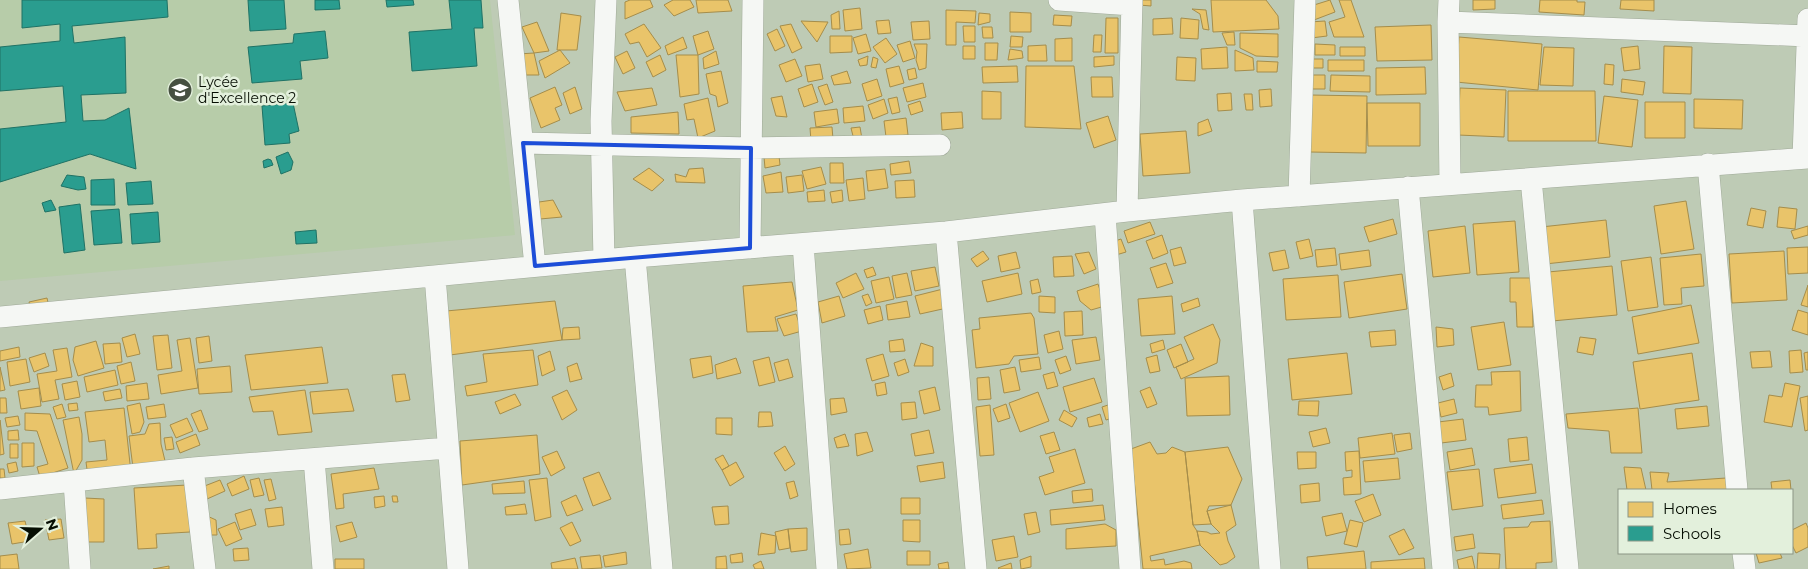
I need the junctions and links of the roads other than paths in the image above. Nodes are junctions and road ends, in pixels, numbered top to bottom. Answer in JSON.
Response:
{"nodes":[{"id":1,"x":508,"y":0,"type":"edge"},
{"id":2,"x":606,"y":0,"type":"edge"},
{"id":3,"x":753,"y":0,"type":"edge"},
{"id":4,"x":1059,"y":0,"type":"edge"},
{"id":5,"x":1305,"y":0,"type":"edge"},
{"id":6,"x":1450,"y":0,"type":"edge"},
{"id":7,"x":1132,"y":2,"type":"edge"},
{"id":8,"x":1808,"y":19,"type":"edge"},
{"id":9,"x":1448,"y":22,"type":"junction"},
{"id":10,"x":1808,"y":36,"type":"edge"},
{"id":11,"x":523,"y":143,"type":"junction"},
{"id":12,"x":601,"y":143,"type":"junction"},
{"id":13,"x":940,"y":145,"type":"dead end"},
{"id":14,"x":752,"y":148,"type":"junction"},
{"id":15,"x":1806,"y":158,"type":"edge"},
{"id":16,"x":1708,"y":164,"type":"junction"},
{"id":17,"x":1532,"y":179,"type":"junction"},
{"id":18,"x":1450,"y":184,"type":"junction"},
{"id":19,"x":1408,"y":187,"type":"junction"},
{"id":20,"x":1299,"y":196,"type":"junction"},
{"id":21,"x":1242,"y":200,"type":"junction"},
{"id":22,"x":1127,"y":211,"type":"junction"},
{"id":23,"x":1105,"y":214,"type":"junction"},
{"id":24,"x":946,"y":232,"type":"junction"},
{"id":25,"x":803,"y":244,"type":"junction"},
{"id":26,"x":750,"y":248,"type":"junction"},
{"id":27,"x":635,"y":257,"type":"junction"},
{"id":28,"x":604,"y":260,"type":"junction"},
{"id":29,"x":535,"y":266,"type":"junction"},
{"id":30,"x":436,"y":276,"type":"junction"},
{"id":31,"x":0,"y":317,"type":"edge"},
{"id":32,"x":448,"y":448,"type":"junction"},
{"id":33,"x":314,"y":459,"type":"junction"},
{"id":34,"x":193,"y":468,"type":"junction"},
{"id":35,"x":74,"y":482,"type":"junction"},
{"id":36,"x":0,"y":489,"type":"edge"},
{"id":37,"x":1738,"y":489,"type":"edge"},
{"id":38,"x":1743,"y":554,"type":"edge"},
{"id":39,"x":80,"y":569,"type":"edge"},
{"id":40,"x":205,"y":569,"type":"edge"},
{"id":41,"x":323,"y":569,"type":"edge"},
{"id":42,"x":458,"y":569,"type":"edge"},
{"id":43,"x":662,"y":569,"type":"edge"},
{"id":44,"x":828,"y":569,"type":"edge"},
{"id":45,"x":976,"y":569,"type":"edge"},
{"id":46,"x":1130,"y":569,"type":"edge"},
{"id":47,"x":1270,"y":569,"type":"edge"},
{"id":48,"x":1443,"y":569,"type":"edge"},
{"id":49,"x":1568,"y":569,"type":"edge"},
{"id":50,"x":1744,"y":569,"type":"edge"}],
"edges":[{"from":1,"to":11,"type":"street"},
{"from":2,"to":12,"type":"street"},
{"from":3,"to":14,"type":"street"},
{"from":4,"to":7,"type":"street"},
{"from":5,"to":20,"type":"street"},
{"from":6,"to":9,"type":"street"},
{"from":7,"to":22,"type":"street"},
{"from":8,"to":10,"type":"street"},
{"from":9,"to":10,"type":"street"},
{"from":9,"to":18,"type":"street"},
{"from":10,"to":15,"type":"street"},
{"from":11,"to":12,"type":"street"},
{"from":11,"to":29,"type":"street"},
{"from":12,"to":14,"type":"street"},
{"from":12,"to":28,"type":"street"},
{"from":13,"to":14,"type":"street"},
{"from":14,"to":26,"type":"street"},
{"from":15,"to":16,"type":"street"},
{"from":16,"to":17,"type":"street"},
{"from":16,"to":37,"type":"street"},
{"from":17,"to":18,"type":"street"},
{"from":17,"to":49,"type":"street"},
{"from":18,"to":19,"type":"street"},
{"from":19,"to":20,"type":"street"},
{"from":19,"to":48,"type":"street"},
{"from":20,"to":21,"type":"street"},
{"from":21,"to":22,"type":"street"},
{"from":21,"to":47,"type":"street"},
{"from":22,"to":23,"type":"street"},
{"from":23,"to":24,"type":"street"},
{"from":23,"to":46,"type":"street"},
{"from":24,"to":25,"type":"street"},
{"from":24,"to":45,"type":"street"},
{"from":25,"to":26,"type":"street"},
{"from":25,"to":44,"type":"street"},
{"from":26,"to":27,"type":"street"},
{"from":27,"to":28,"type":"street"},
{"from":27,"to":43,"type":"street"},
{"from":28,"to":29,"type":"street"},
{"from":29,"to":30,"type":"street"},
{"from":30,"to":31,"type":"street"},
{"from":30,"to":32,"type":"street"},
{"from":32,"to":33,"type":"street"},
{"from":32,"to":42,"type":"street"},
{"from":33,"to":34,"type":"street"},
{"from":33,"to":41,"type":"street"},
{"from":34,"to":35,"type":"street"},
{"from":34,"to":40,"type":"street"},
{"from":35,"to":36,"type":"street"},
{"from":35,"to":39,"type":"street"},
{"from":38,"to":50,"type":"street"}]}
